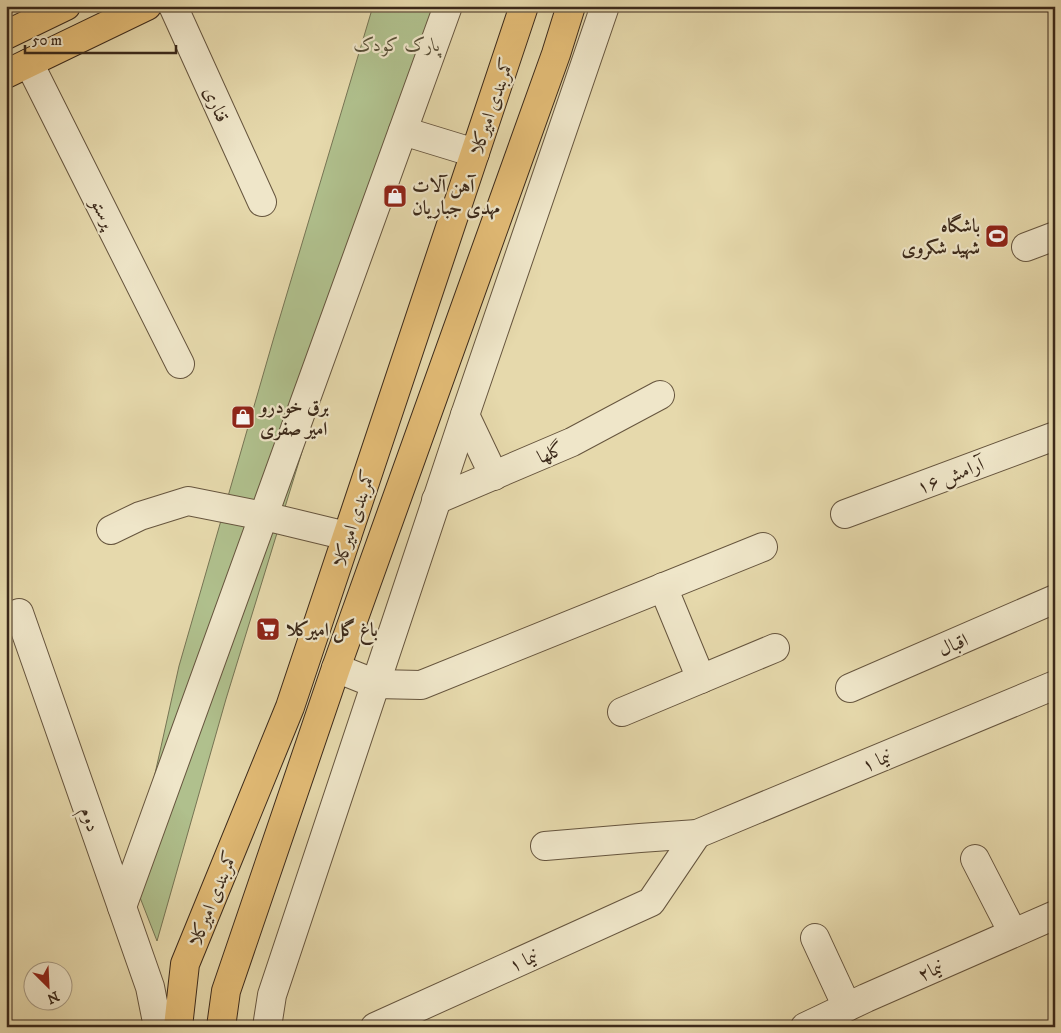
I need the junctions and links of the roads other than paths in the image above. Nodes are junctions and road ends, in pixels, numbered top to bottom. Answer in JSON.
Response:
{"nodes":[{"id":1,"x":66,"y":6,"type":"edge"},
{"id":2,"x":147,"y":6,"type":"edge"},
{"id":3,"x":173,"y":6,"type":"edge"},
{"id":4,"x":448,"y":6,"type":"edge"},
{"id":5,"x":524,"y":6,"type":"edge"},
{"id":6,"x":571,"y":6,"type":"edge"},
{"id":7,"x":605,"y":6,"type":"edge"},
{"id":8,"x":6,"y":35,"type":"edge"},
{"id":9,"x":556,"y":54,"type":"junction"},
{"id":10,"x":585,"y":62,"type":"junction"},
{"id":11,"x":17,"y":68,"type":"edge"},
{"id":12,"x":403,"y":131,"type":"junction"},
{"id":13,"x":475,"y":153,"type":"junction"},
{"id":14,"x":262,"y":202,"type":"dead end"},
{"id":15,"x":1055,"y":236,"type":"edge"},
{"id":16,"x":1026,"y":247,"type":"dead end"},
{"id":17,"x":180,"y":364,"type":"dead end"},
{"id":18,"x":660,"y":395,"type":"dead end"},
{"id":19,"x":465,"y":415,"type":"junction"},
{"id":20,"x":1055,"y":436,"type":"edge"},
{"id":21,"x":494,"y":476,"type":"junction"},
{"id":22,"x":436,"y":500,"type":"junction"},
{"id":23,"x":845,"y":514,"type":"dead end"},
{"id":24,"x":264,"y":516,"type":"junction"},
{"id":25,"x":111,"y":530,"type":"dead end"},
{"id":26,"x":347,"y":536,"type":"junction"},
{"id":27,"x":763,"y":547,"type":"dead end"},
{"id":28,"x":663,"y":587,"type":"junction"},
{"id":29,"x":1055,"y":599,"type":"edge"},
{"id":30,"x":12,"y":616,"type":"edge"},
{"id":31,"x":775,"y":648,"type":"dead end"},
{"id":32,"x":336,"y":668,"type":"junction"},
{"id":33,"x":701,"y":679,"type":"junction"},
{"id":34,"x":376,"y":684,"type":"junction"},
{"id":35,"x":1055,"y":685,"type":"edge"},
{"id":36,"x":850,"y":688,"type":"dead end"},
{"id":37,"x":622,"y":712,"type":"dead end"},
{"id":38,"x":697,"y":834,"type":"junction"},
{"id":39,"x":545,"y":846,"type":"dead end"},
{"id":40,"x":975,"y":859,"type":"dead end"},
{"id":41,"x":122,"y":908,"type":"junction"},
{"id":42,"x":1055,"y":915,"type":"edge"},
{"id":43,"x":1013,"y":933,"type":"junction"},
{"id":44,"x":815,"y":938,"type":"dead end"},
{"id":45,"x":847,"y":1007,"type":"junction"},
{"id":46,"x":158,"y":1027,"type":"edge"},
{"id":47,"x":178,"y":1027,"type":"edge"},
{"id":48,"x":221,"y":1027,"type":"edge"},
{"id":49,"x":267,"y":1027,"type":"edge"},
{"id":50,"x":375,"y":1027,"type":"edge"},
{"id":51,"x":805,"y":1027,"type":"edge"}],
"edges":[{"from":1,"to":8,"type":"main road"},
{"from":2,"to":11,"type":"main road"},
{"from":3,"to":14,"type":"street","name":"قناری"},
{"from":4,"to":12,"type":"street"},
{"from":5,"to":13,"type":"main road","name":"کمربندی امیرکلا"},
{"from":6,"to":9,"type":"main road","name":"کمربندی امیرکلا"},
{"from":7,"to":10,"type":"street"},
{"from":9,"to":10,"type":"street"},
{"from":9,"to":32,"type":"main road","name":"کمربندی امیرکلا"},
{"from":10,"to":19,"type":"street"},
{"from":11,"to":17,"type":"street","name":"پرستو"},
{"from":12,"to":13,"type":"street"},
{"from":12,"to":24,"type":"street"},
{"from":13,"to":26,"type":"main road","name":"کمربندی امیرکلا"},
{"from":15,"to":16,"type":"street"},
{"from":18,"to":21,"type":"street","name":"گلها"},
{"from":19,"to":21,"type":"street"},
{"from":19,"to":22,"type":"street"},
{"from":20,"to":23,"type":"street","name":"آرامش ۱۶"},
{"from":21,"to":22,"type":"street","name":"گلها"},
{"from":22,"to":34,"type":"street"},
{"from":24,"to":25,"type":"street"},
{"from":24,"to":26,"type":"street"},
{"from":24,"to":41,"type":"street"},
{"from":26,"to":47,"type":"main road","name":"کمربندی امیرکلا"},
{"from":27,"to":28,"type":"street"},
{"from":28,"to":33,"type":"street"},
{"from":28,"to":34,"type":"street"},
{"from":29,"to":36,"type":"street","name":"اقبال"},
{"from":30,"to":41,"type":"street","name":"دوم"},
{"from":31,"to":33,"type":"street"},
{"from":32,"to":34,"type":"street"},
{"from":32,"to":48,"type":"main road","name":"کمربندی امیرکلا"},
{"from":33,"to":37,"type":"street"},
{"from":34,"to":49,"type":"street"},
{"from":35,"to":38,"type":"street","name":"نیما ۱"},
{"from":38,"to":39,"type":"street","name":"نیما ۱"},
{"from":38,"to":50,"type":"street","name":"نیما ۱"},
{"from":40,"to":43,"type":"street"},
{"from":41,"to":46,"type":"street","name":"دوم"},
{"from":42,"to":43,"type":"street","name":"نیما۲"},
{"from":43,"to":45,"type":"street","name":"نیما۲"},
{"from":44,"to":45,"type":"street"},
{"from":45,"to":51,"type":"street","name":"نیما۲"}]}
